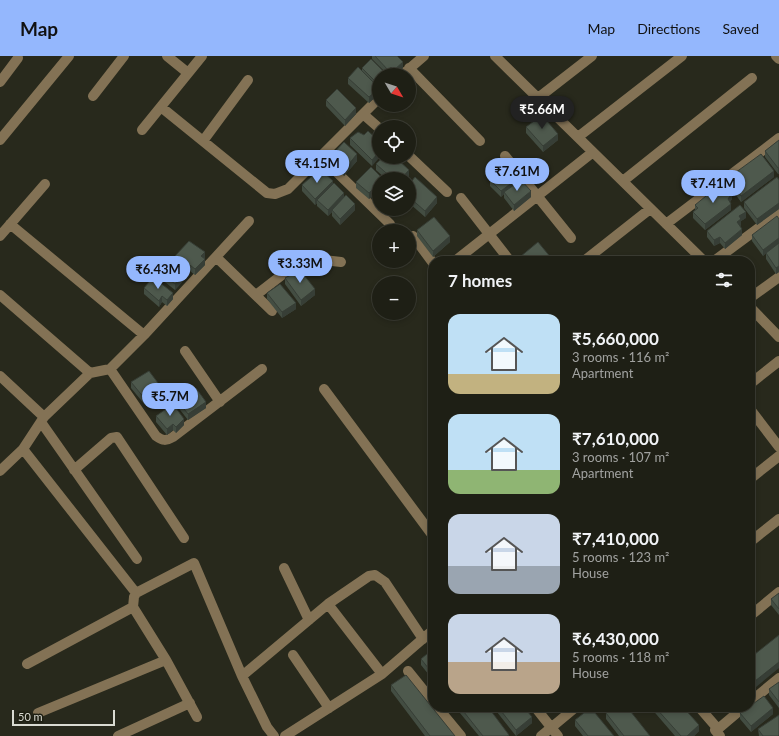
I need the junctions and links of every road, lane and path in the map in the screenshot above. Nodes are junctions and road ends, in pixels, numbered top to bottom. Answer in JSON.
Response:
{"nodes":[{"id":1,"x":69,"y":56,"type":"edge"},
{"id":2,"x":124,"y":56,"type":"edge"},
{"id":3,"x":167,"y":56,"type":"edge"},
{"id":4,"x":202,"y":56,"type":"edge"},
{"id":5,"x":424,"y":56,"type":"edge"},
{"id":6,"x":495,"y":56,"type":"edge"},
{"id":7,"x":592,"y":56,"type":"edge"},
{"id":8,"x":682,"y":56,"type":"edge"},
{"id":9,"x":776,"y":56,"type":"edge"},
{"id":10,"x":18,"y":58,"type":"dead end"},
{"id":11,"x":779,"y":60,"type":"edge"},
{"id":12,"x":410,"y":68,"type":"edge"},
{"id":13,"x":188,"y":73,"type":"junction"},
{"id":14,"x":752,"y":78,"type":"dead end"},
{"id":15,"x":248,"y":80,"type":"dead end"},
{"id":16,"x":416,"y":81,"type":"edge"},
{"id":17,"x":0,"y":82,"type":"edge"},
{"id":18,"x":93,"y":96,"type":"dead end"},
{"id":19,"x":538,"y":98,"type":"junction"},
{"id":20,"x":372,"y":105,"type":"edge"},
{"id":21,"x":161,"y":107,"type":"junction"},
{"id":22,"x":363,"y":114,"type":"junction"},
{"id":23,"x":372,"y":122,"type":"edge"},
{"id":24,"x":142,"y":130,"type":"dead end"},
{"id":25,"x":578,"y":137,"type":"junction"},
{"id":26,"x":779,"y":138,"type":"edge"},
{"id":27,"x":0,"y":140,"type":"edge"},
{"id":28,"x":203,"y":141,"type":"junction"},
{"id":29,"x":480,"y":141,"type":"dead end"},
{"id":30,"x":593,"y":152,"type":"junction"},
{"id":31,"x":320,"y":156,"type":"junction"},
{"id":32,"x":505,"y":156,"type":"dead end"},
{"id":33,"x":416,"y":163,"type":"edge"},
{"id":34,"x":623,"y":181,"type":"junction"},
{"id":35,"x":45,"y":184,"type":"dead end"},
{"id":36,"x":447,"y":192,"type":"dead end"},
{"id":37,"x":537,"y":196,"type":"junction"},
{"id":38,"x":462,"y":198,"type":"dead end"},
{"id":39,"x":650,"y":209,"type":"junction"},
{"id":40,"x":779,"y":213,"type":"edge"},
{"id":41,"x":249,"y":221,"type":"dead end"},
{"id":42,"x":10,"y":224,"type":"junction"},
{"id":43,"x":390,"y":224,"type":"dead end"},
{"id":44,"x":666,"y":224,"type":"junction"},
{"id":45,"x":489,"y":234,"type":"junction"},
{"id":46,"x":0,"y":236,"type":"edge"},
{"id":47,"x":571,"y":238,"type":"dead end"},
{"id":48,"x":416,"y":240,"type":"edge"},
{"id":49,"x":428,"y":256,"type":"edge"},
{"id":50,"x":461,"y":256,"type":"edge"},
{"id":51,"x":506,"y":256,"type":"edge"},
{"id":52,"x":590,"y":256,"type":"edge"},
{"id":53,"x":699,"y":256,"type":"edge"},
{"id":54,"x":721,"y":256,"type":"edge"},
{"id":55,"x":216,"y":257,"type":"junction"},
{"id":56,"x":341,"y":262,"type":"dead end"},
{"id":57,"x":779,"y":277,"type":"edge"},
{"id":58,"x":755,"y":294,"type":"edge"},
{"id":59,"x":0,"y":295,"type":"edge"},
{"id":60,"x":256,"y":295,"type":"junction"},
{"id":61,"x":272,"y":312,"type":"dead end"},
{"id":62,"x":755,"y":312,"type":"edge"},
{"id":63,"x":144,"y":335,"type":"junction"},
{"id":64,"x":779,"y":337,"type":"edge"},
{"id":65,"x":185,"y":351,"type":"dead end"},
{"id":66,"x":779,"y":362,"type":"edge"},
{"id":67,"x":110,"y":369,"type":"junction"},
{"id":68,"x":262,"y":369,"type":"dead end"},
{"id":69,"x":90,"y":373,"type":"junction"},
{"id":70,"x":755,"y":380,"type":"edge"},
{"id":71,"x":2,"y":381,"type":"edge"},
{"id":72,"x":324,"y":389,"type":"dead end"},
{"id":73,"x":220,"y":402,"type":"junction"},
{"id":74,"x":755,"y":416,"type":"edge"},
{"id":75,"x":43,"y":420,"type":"junction"},
{"id":76,"x":777,"y":441,"type":"edge"},
{"id":77,"x":23,"y":449,"type":"junction"},
{"id":78,"x":779,"y":456,"type":"edge"},
{"id":79,"x":0,"y":470,"type":"edge"},
{"id":80,"x":74,"y":470,"type":"junction"},
{"id":81,"x":755,"y":475,"type":"edge"},
{"id":82,"x":779,"y":519,"type":"edge"},
{"id":83,"x":428,"y":529,"type":"edge"},
{"id":84,"x":184,"y":538,"type":"dead end"},
{"id":85,"x":755,"y":538,"type":"edge"},
{"id":86,"x":137,"y":559,"type":"dead end"},
{"id":87,"x":284,"y":568,"type":"dead end"},
{"id":88,"x":779,"y":592,"type":"edge"},
{"id":89,"x":136,"y":593,"type":"junction"},
{"id":90,"x":328,"y":604,"type":"junction"},
{"id":91,"x":133,"y":607,"type":"junction"},
{"id":92,"x":755,"y":612,"type":"edge"},
{"id":93,"x":309,"y":620,"type":"junction"},
{"id":94,"x":428,"y":634,"type":"edge"},
{"id":95,"x":423,"y":639,"type":"junction"},
{"id":96,"x":293,"y":655,"type":"dead end"},
{"id":97,"x":166,"y":660,"type":"junction"},
{"id":98,"x":27,"y":664,"type":"dead end"},
{"id":99,"x":408,"y":670,"type":"dead end"},
{"id":100,"x":382,"y":674,"type":"junction"},
{"id":101,"x":242,"y":676,"type":"junction"},
{"id":102,"x":779,"y":678,"type":"edge"},
{"id":103,"x":428,"y":696,"type":"edge"},
{"id":104,"x":755,"y":698,"type":"edge"},
{"id":105,"x":190,"y":703,"type":"junction"},
{"id":106,"x":329,"y":708,"type":"junction"},
{"id":107,"x":442,"y":712,"type":"edge"},
{"id":108,"x":539,"y":712,"type":"edge"},
{"id":109,"x":572,"y":712,"type":"edge"},
{"id":110,"x":703,"y":712,"type":"edge"},
{"id":111,"x":739,"y":712,"type":"edge"},
{"id":112,"x":38,"y":713,"type":"dead end"},
{"id":113,"x":197,"y":717,"type":"dead end"},
{"id":114,"x":555,"y":732,"type":"edge"},
{"id":115,"x":719,"y":732,"type":"edge"},
{"id":116,"x":118,"y":736,"type":"edge"},
{"id":117,"x":274,"y":736,"type":"edge"},
{"id":118,"x":285,"y":736,"type":"edge"},
{"id":119,"x":461,"y":736,"type":"edge"},
{"id":120,"x":541,"y":736,"type":"edge"}],
"edges":[{"from":1,"to":27,"type":"street"},
{"from":2,"to":18,"type":"street"},
{"from":3,"to":13,"type":"street"},
{"from":4,"to":13,"type":"street"},
{"from":5,"to":12,"type":"street"},
{"from":6,"to":19,"type":"street"},
{"from":7,"to":19,"type":"street"},
{"from":8,"to":25,"type":"street"},
{"from":9,"to":11,"type":"street"},
{"from":10,"to":17,"type":"street"},
{"from":13,"to":21,"type":"street"},
{"from":14,"to":34,"type":"street"},
{"from":15,"to":28,"type":"street"},
{"from":16,"to":29,"type":"street"},
{"from":19,"to":25,"type":"street"},
{"from":20,"to":22,"type":"street"},
{"from":21,"to":24,"type":"street"},
{"from":21,"to":28,"type":"street"},
{"from":22,"to":23,"type":"street"},
{"from":22,"to":31,"type":"street"},
{"from":25,"to":30,"type":"street"},
{"from":26,"to":44,"type":"street"},
{"from":28,"to":31,"type":"street"},
{"from":30,"to":34,"type":"street"},
{"from":30,"to":37,"type":"street"},
{"from":31,"to":43,"type":"street"},
{"from":32,"to":37,"type":"street"},
{"from":33,"to":36,"type":"street"},
{"from":34,"to":39,"type":"street"},
{"from":35,"to":42,"type":"street"},
{"from":37,"to":45,"type":"street"},
{"from":37,"to":47,"type":"street"},
{"from":38,"to":45,"type":"street"},
{"from":39,"to":44,"type":"street"},
{"from":39,"to":52,"type":"street"},
{"from":40,"to":54,"type":"street"},
{"from":41,"to":55,"type":"street"},
{"from":42,"to":46,"type":"street"},
{"from":42,"to":63,"type":"street"},
{"from":44,"to":53,"type":"street"},
{"from":45,"to":50,"type":"street"},
{"from":45,"to":51,"type":"street"},
{"from":48,"to":49,"type":"street"},
{"from":55,"to":60,"type":"street"},
{"from":55,"to":63,"type":"street"},
{"from":56,"to":60,"type":"street"},
{"from":57,"to":58,"type":"street"},
{"from":59,"to":69,"type":"street"},
{"from":60,"to":61,"type":"street"},
{"from":62,"to":64,"type":"street"},
{"from":63,"to":67,"type":"street"},
{"from":65,"to":73,"type":"street"},
{"from":66,"to":70,"type":"street"},
{"from":67,"to":69,"type":"street"},
{"from":67,"to":73,"type":"street"},
{"from":68,"to":73,"type":"street"},
{"from":69,"to":75,"type":"street"},
{"from":71,"to":75,"type":"street"},
{"from":72,"to":83,"type":"street"},
{"from":74,"to":76,"type":"street"},
{"from":75,"to":77,"type":"street"},
{"from":75,"to":80,"type":"street"},
{"from":77,"to":79,"type":"street"},
{"from":77,"to":89,"type":"street"},
{"from":78,"to":81,"type":"street"},
{"from":80,"to":84,"type":"street"},
{"from":80,"to":86,"type":"street"},
{"from":82,"to":85,"type":"street"},
{"from":87,"to":93,"type":"street"},
{"from":88,"to":92,"type":"street"},
{"from":89,"to":91,"type":"street"},
{"from":89,"to":101,"type":"street"},
{"from":90,"to":93,"type":"street"},
{"from":90,"to":95,"type":"street"},
{"from":90,"to":100,"type":"street"},
{"from":91,"to":97,"type":"street"},
{"from":91,"to":98,"type":"street"},
{"from":93,"to":101,"type":"street"},
{"from":94,"to":95,"type":"street"},
{"from":95,"to":100,"type":"street"},
{"from":96,"to":106,"type":"street"},
{"from":97,"to":105,"type":"street"},
{"from":97,"to":112,"type":"street"},
{"from":99,"to":103,"type":"street"},
{"from":100,"to":106,"type":"street"},
{"from":101,"to":117,"type":"street"},
{"from":102,"to":104,"type":"street"},
{"from":105,"to":113,"type":"street"},
{"from":105,"to":116,"type":"street"},
{"from":106,"to":118,"type":"street"},
{"from":107,"to":119,"type":"street"},
{"from":108,"to":114,"type":"street"},
{"from":109,"to":114,"type":"street"},
{"from":110,"to":115,"type":"street"},
{"from":111,"to":115,"type":"street"},
{"from":114,"to":120,"type":"street"}]}
